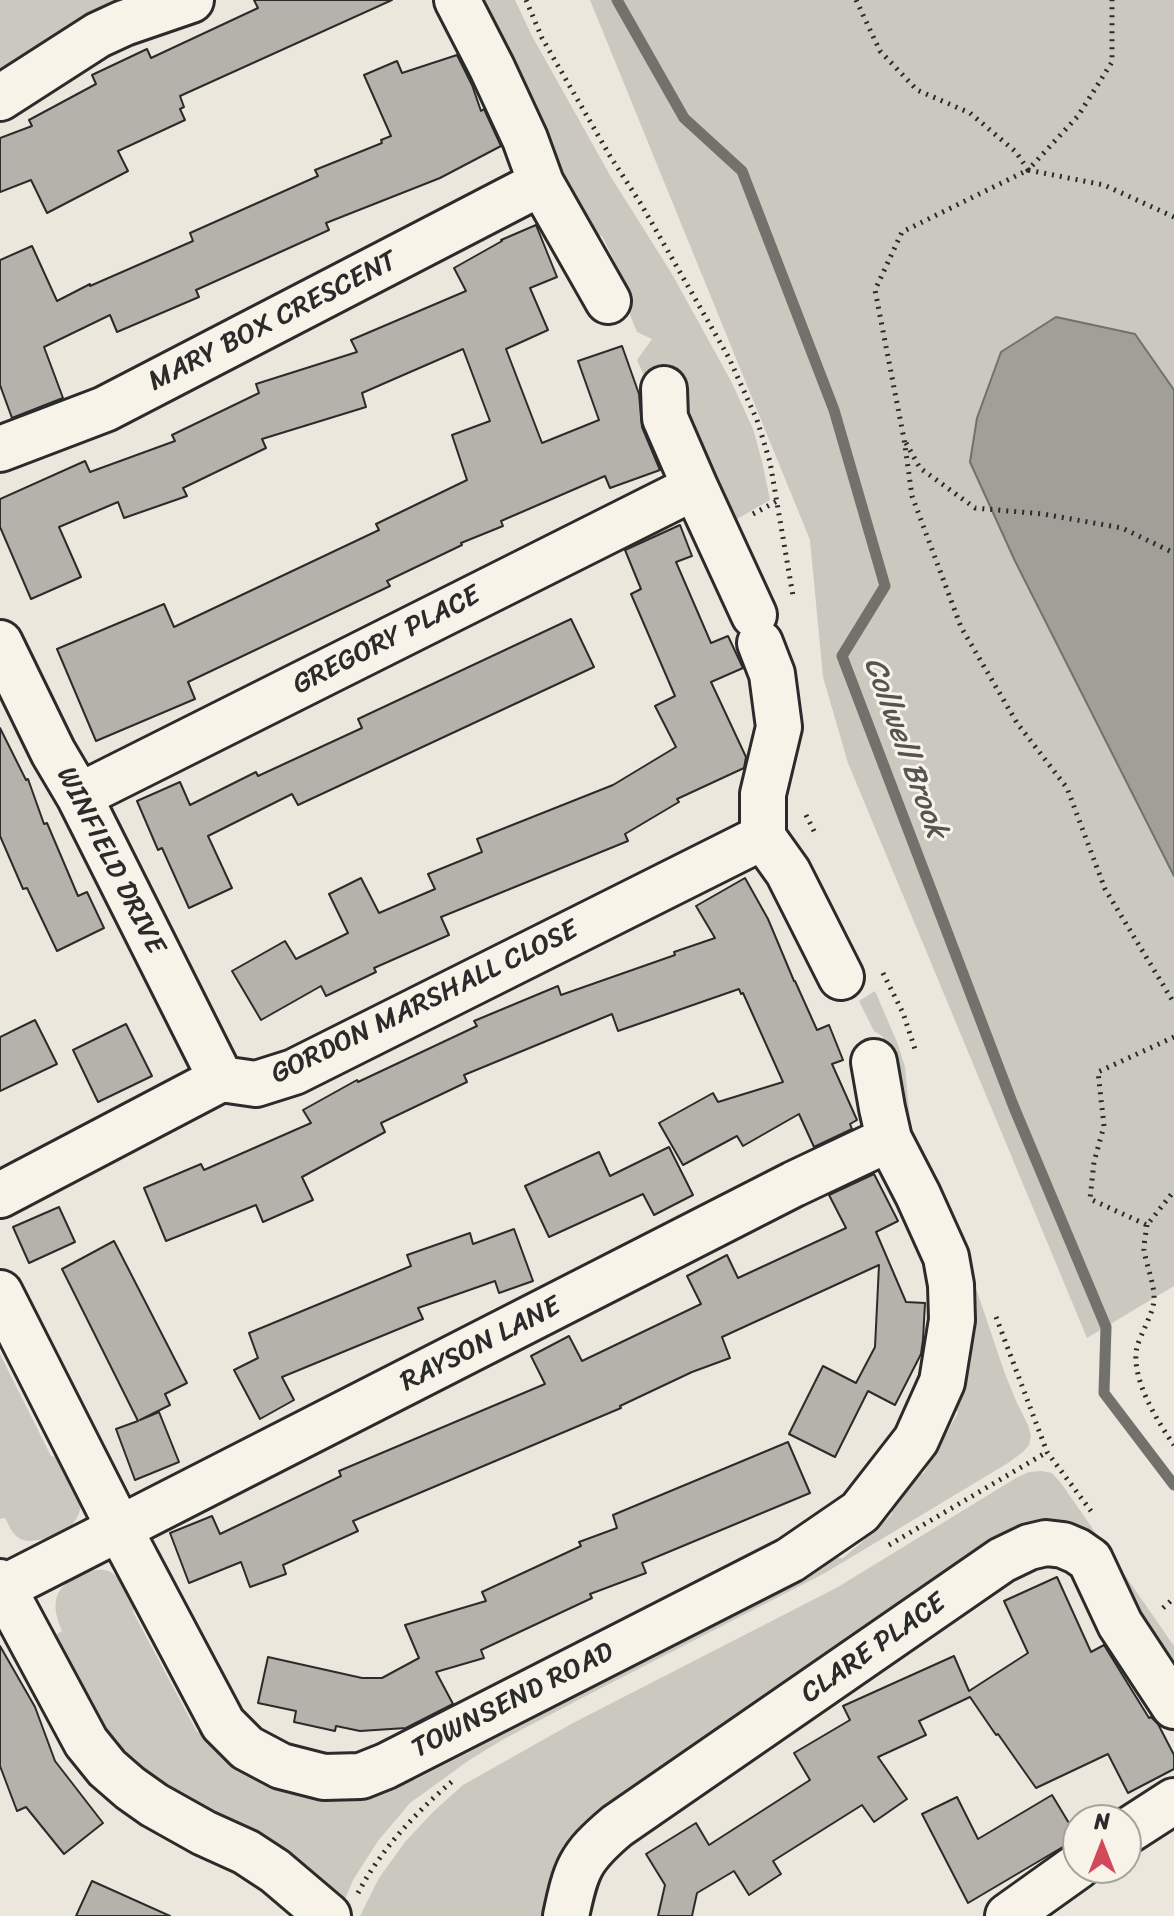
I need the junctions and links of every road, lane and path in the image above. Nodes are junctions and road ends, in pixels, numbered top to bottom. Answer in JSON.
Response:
{"nodes":[{"id":1,"x":191,"y":0,"type":"edge"},
{"id":2,"x":457,"y":0,"type":"edge"},
{"id":3,"x":526,"y":0,"type":"edge"},
{"id":4,"x":856,"y":0,"type":"edge"},
{"id":5,"x":1112,"y":0,"type":"edge"},
{"id":6,"x":0,"y":98,"type":"edge"},
{"id":7,"x":1028,"y":170,"type":"junction"},
{"id":8,"x":541,"y":183,"type":"junction"},
{"id":9,"x":1174,"y":217,"type":"edge"},
{"id":10,"x":608,"y":301,"type":"dead end"},
{"id":11,"x":664,"y":389,"type":"dead end"},
{"id":12,"x":904,"y":439,"type":"junction"},
{"id":13,"x":0,"y":449,"type":"edge"},
{"id":14,"x":695,"y":487,"type":"junction"},
{"id":15,"x":1174,"y":553,"type":"edge"},
{"id":16,"x":769,"y":621,"type":"junction"},
{"id":17,"x":0,"y":643,"type":"edge"},
{"id":18,"x":79,"y":796,"type":"junction"},
{"id":19,"x":805,"y":811,"type":"dead end"},
{"id":20,"x":816,"y":836,"type":"dead end"},
{"id":21,"x":763,"y":837,"type":"junction"},
{"id":22,"x":862,"y":974,"type":"joint"},
{"id":23,"x":1174,"y":1003,"type":"edge"},
{"id":24,"x":1174,"y":1037,"type":"edge"},
{"id":25,"x":895,"y":1060,"type":"joint"},
{"id":26,"x":221,"y":1079,"type":"junction"},
{"id":27,"x":889,"y":1139,"type":"junction"},
{"id":28,"x":1174,"y":1191,"type":"edge"},
{"id":29,"x":0,"y":1195,"type":"edge"},
{"id":30,"x":1147,"y":1225,"type":"junction"},
{"id":31,"x":0,"y":1293,"type":"edge"},
{"id":32,"x":996,"y":1317,"type":"dead end"},
{"id":33,"x":1174,"y":1445,"type":"edge"},
{"id":34,"x":1092,"y":1512,"type":"dead end"},
{"id":35,"x":119,"y":1528,"type":"junction"},
{"id":36,"x":1,"y":1585,"type":"edge"},
{"id":37,"x":1174,"y":1598,"type":"edge"},
{"id":38,"x":1168,"y":1616,"type":"dead end"},
{"id":39,"x":1174,"y":1706,"type":"edge"},
{"id":40,"x":1174,"y":1801,"type":"edge"},
{"id":41,"x":1142,"y":1822,"type":"edge"},
{"id":42,"x":1062,"y":1877,"type":"edge"},
{"id":43,"x":303,"y":1907,"type":"edge"},
{"id":44,"x":566,"y":1916,"type":"edge"},
{"id":45,"x":1008,"y":1916,"type":"edge"}],
"edges":[{"from":1,"to":6,"type":"street"},
{"from":2,"to":8,"type":"street"},
{"from":3,"to":16,"type":"path"},
{"from":4,"to":7,"type":"path"},
{"from":5,"to":7,"type":"path"},
{"from":7,"to":9,"type":"path"},
{"from":7,"to":12,"type":"path"},
{"from":8,"to":10,"type":"street"},
{"from":8,"to":13,"type":"street","name":"MARY BOX CRESCENT"},
{"from":11,"to":14,"type":"street"},
{"from":12,"to":15,"type":"path"},
{"from":12,"to":23,"type":"path"},
{"from":14,"to":16,"type":"street"},
{"from":14,"to":18,"type":"street","name":"GREGORY PLACE"},
{"from":16,"to":21,"type":"street"},
{"from":17,"to":18,"type":"street","name":"WINFIELD DRIVE"},
{"from":18,"to":26,"type":"street","name":"WINFIELD DRIVE"},
{"from":19,"to":20,"type":"path"},
{"from":21,"to":22,"type":"street"},
{"from":21,"to":26,"type":"street","name":"GORDON MARSHALL CLOSE"},
{"from":22,"to":25,"type":"path"},
{"from":24,"to":30,"type":"path"},
{"from":25,"to":27,"type":"street"},
{"from":26,"to":29,"type":"street"},
{"from":27,"to":35,"type":"street","name":"RAYSON LANE"},
{"from":27,"to":35,"type":"street","name":"TOWNSEND ROAD"},
{"from":28,"to":30,"type":"path"},
{"from":30,"to":33,"type":"path"},
{"from":31,"to":35,"type":"street","name":"TOWNSEND ROAD"},
{"from":32,"to":34,"type":"path"},
{"from":35,"to":36,"type":"street","name":"RAYSON LANE"},
{"from":36,"to":43,"type":"street"},
{"from":37,"to":38,"type":"path"},
{"from":39,"to":44,"type":"street","name":"CLARE PLACE"},
{"from":40,"to":41,"type":"street"},
{"from":42,"to":45,"type":"street"}]}
